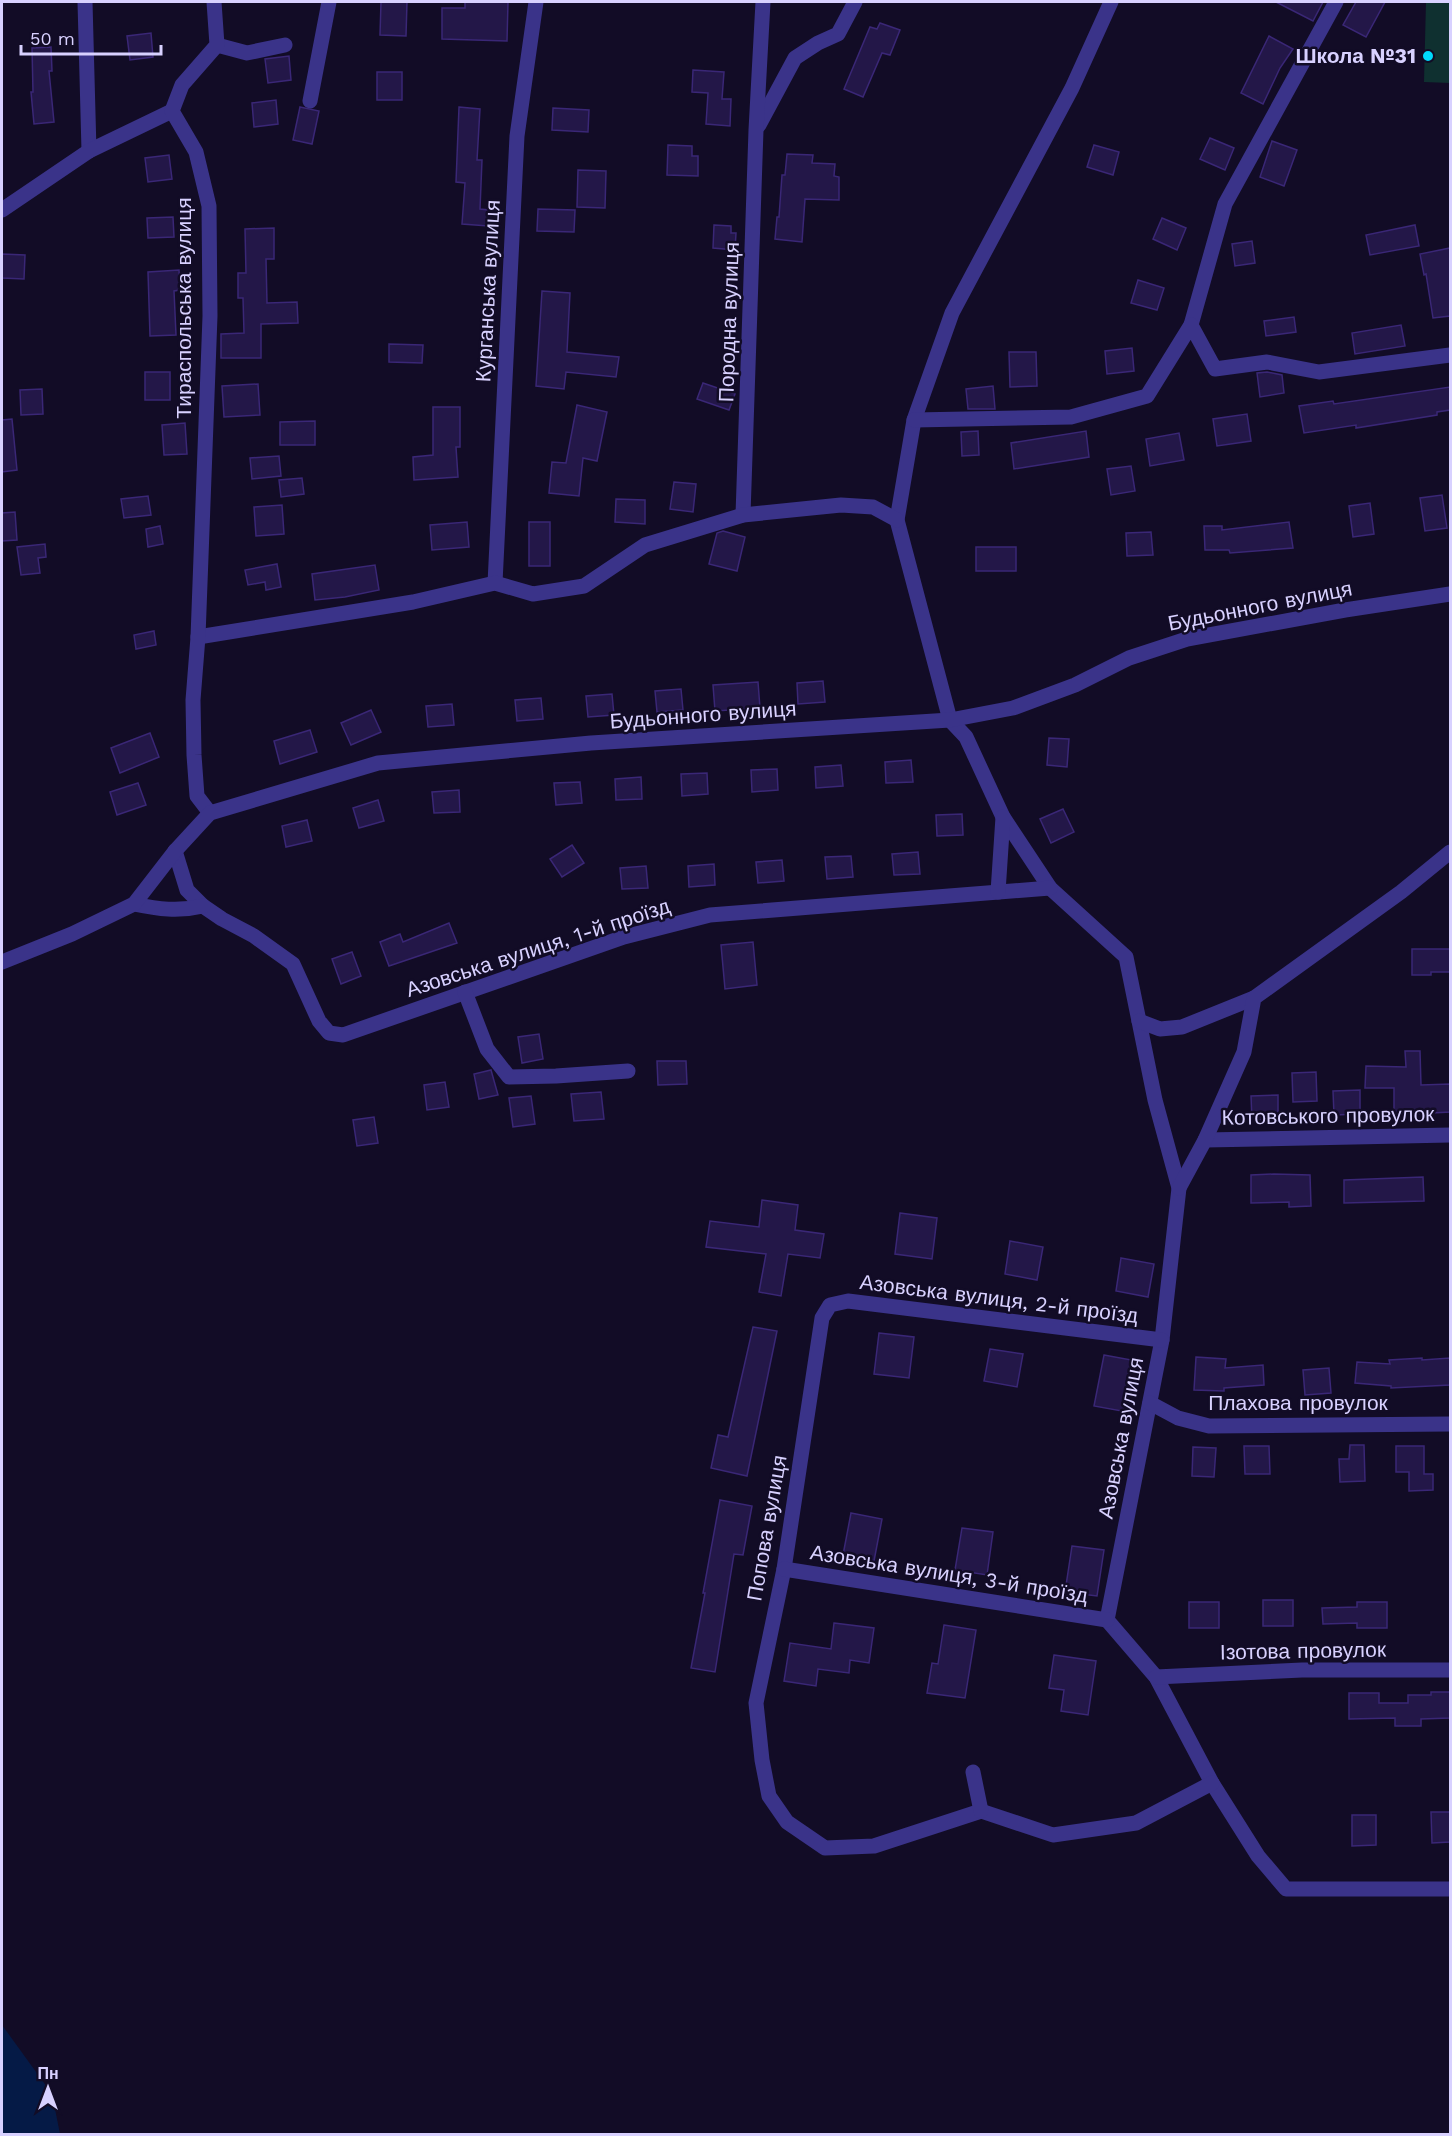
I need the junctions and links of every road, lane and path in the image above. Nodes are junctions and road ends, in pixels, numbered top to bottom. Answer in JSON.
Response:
{"nodes":[{"id":1,"x":85,"y":2,"type":"edge"},
{"id":2,"x":214,"y":2,"type":"edge"},
{"id":3,"x":329,"y":2,"type":"edge"},
{"id":4,"x":537,"y":2,"type":"edge"},
{"id":5,"x":763,"y":2,"type":"edge"},
{"id":6,"x":855,"y":2,"type":"edge"},
{"id":7,"x":1111,"y":2,"type":"edge"},
{"id":8,"x":1336,"y":2,"type":"edge"},
{"id":9,"x":217,"y":45,"type":"junction"},
{"id":10,"x":285,"y":45,"type":"dead end"},
{"id":11,"x":310,"y":101,"type":"dead end"},
{"id":12,"x":171,"y":111,"type":"junction"},
{"id":13,"x":756,"y":130,"type":"junction"},
{"id":14,"x":89,"y":151,"type":"junction"},
{"id":15,"x":2,"y":210,"type":"edge"},
{"id":16,"x":1191,"y":325,"type":"junction"},
{"id":17,"x":1450,"y":355,"type":"edge"},
{"id":18,"x":914,"y":420,"type":"junction"},
{"id":19,"x":743,"y":515,"type":"junction"},
{"id":20,"x":897,"y":520,"type":"junction"},
{"id":21,"x":495,"y":583,"type":"junction"},
{"id":22,"x":1450,"y":594,"type":"edge"},
{"id":23,"x":198,"y":637,"type":"junction"},
{"id":24,"x":950,"y":720,"type":"junction"},
{"id":25,"x":210,"y":813,"type":"junction"},
{"id":26,"x":1003,"y":817,"type":"junction"},
{"id":27,"x":175,"y":851,"type":"junction"},
{"id":28,"x":1450,"y":852,"type":"edge"},
{"id":29,"x":1050,"y":888,"type":"junction"},
{"id":30,"x":998,"y":892,"type":"junction"},
{"id":31,"x":134,"y":904,"type":"junction"},
{"id":32,"x":203,"y":906,"type":"junction"},
{"id":33,"x":2,"y":962,"type":"edge"},
{"id":34,"x":465,"y":992,"type":"junction"},
{"id":35,"x":1254,"y":998,"type":"junction"},
{"id":36,"x":1139,"y":1021,"type":"junction"},
{"id":37,"x":628,"y":1071,"type":"dead end"},
{"id":38,"x":1450,"y":1135,"type":"edge"},
{"id":39,"x":1205,"y":1140,"type":"junction"},
{"id":40,"x":1179,"y":1188,"type":"junction"},
{"id":41,"x":830,"y":1305,"type":"joint"},
{"id":42,"x":1162,"y":1340,"type":"junction"},
{"id":43,"x":1150,"y":1403,"type":"junction"},
{"id":44,"x":1450,"y":1424,"type":"edge"},
{"id":45,"x":784,"y":1569,"type":"junction"},
{"id":46,"x":1107,"y":1620,"type":"junction"},
{"id":47,"x":1450,"y":1670,"type":"edge"},
{"id":48,"x":1156,"y":1677,"type":"junction"},
{"id":49,"x":973,"y":1772,"type":"dead end"},
{"id":50,"x":1212,"y":1783,"type":"junction"},
{"id":51,"x":981,"y":1811,"type":"junction"},
{"id":52,"x":1450,"y":1889,"type":"edge"}],
"edges":[{"from":1,"to":14,"type":"street"},
{"from":2,"to":9,"type":"street"},
{"from":3,"to":11,"type":"street"},
{"from":4,"to":21,"type":"street","name":"Курганська вулиця"},
{"from":5,"to":13,"type":"street","name":"Породна вулиця"},
{"from":6,"to":13,"type":"street","name":"Породна вулиця"},
{"from":7,"to":18,"type":"street"},
{"from":8,"to":16,"type":"street"},
{"from":9,"to":10,"type":"street"},
{"from":9,"to":12,"type":"street"},
{"from":12,"to":14,"type":"street"},
{"from":12,"to":23,"type":"street","name":"Тираспольська вулиця"},
{"from":13,"to":19,"type":"street","name":"Породна вулиця"},
{"from":14,"to":15,"type":"street"},
{"from":16,"to":17,"type":"street"},
{"from":16,"to":18,"type":"street"},
{"from":18,"to":20,"type":"street"},
{"from":19,"to":20,"type":"street"},
{"from":19,"to":21,"type":"street"},
{"from":20,"to":24,"type":"street"},
{"from":21,"to":23,"type":"street"},
{"from":22,"to":24,"type":"street","name":"Будьонного вулиця"},
{"from":23,"to":25,"type":"street","name":"Тираспольська вулиця"},
{"from":24,"to":25,"type":"street","name":"Будьонного вулиця"},
{"from":24,"to":26,"type":"street"},
{"from":25,"to":27,"type":"street"},
{"from":26,"to":29,"type":"street"},
{"from":26,"to":30,"type":"street"},
{"from":27,"to":31,"type":"street"},
{"from":27,"to":32,"type":"street"},
{"from":28,"to":35,"type":"street"},
{"from":29,"to":30,"type":"street","name":"Азовська вулиця, 1-й проїзд"},
{"from":29,"to":36,"type":"street"},
{"from":30,"to":34,"type":"street","name":"Азовська вулиця, 1-й проїзд"},
{"from":31,"to":32,"type":"street"},
{"from":31,"to":33,"type":"street"},
{"from":32,"to":34,"type":"street","name":"Азовська вулиця, 1-й проїзд"},
{"from":34,"to":37,"type":"street"},
{"from":35,"to":36,"type":"street"},
{"from":35,"to":39,"type":"street"},
{"from":36,"to":40,"type":"street"},
{"from":38,"to":39,"type":"street","name":"Котовського провулок"},
{"from":39,"to":40,"type":"street"},
{"from":40,"to":42,"type":"street","name":"Азовська вулиця"},
{"from":41,"to":42,"type":"street","name":"Азовська вулиця, 2-й проїзд"},
{"from":41,"to":45,"type":"street","name":"Попова вулиця"},
{"from":42,"to":43,"type":"street","name":"Азовська вулиця"},
{"from":43,"to":44,"type":"street","name":"Плахова провулок"},
{"from":43,"to":46,"type":"street","name":"Азовська вулиця"},
{"from":45,"to":46,"type":"street","name":"Азовська вулиця, 3-й проїзд"},
{"from":45,"to":51,"type":"street","name":"Попова вулиця"},
{"from":46,"to":48,"type":"street"},
{"from":47,"to":48,"type":"street","name":"Ізотова провулок"},
{"from":48,"to":50,"type":"street"},
{"from":49,"to":51,"type":"street"},
{"from":50,"to":51,"type":"street"},
{"from":50,"to":52,"type":"street"}]}
